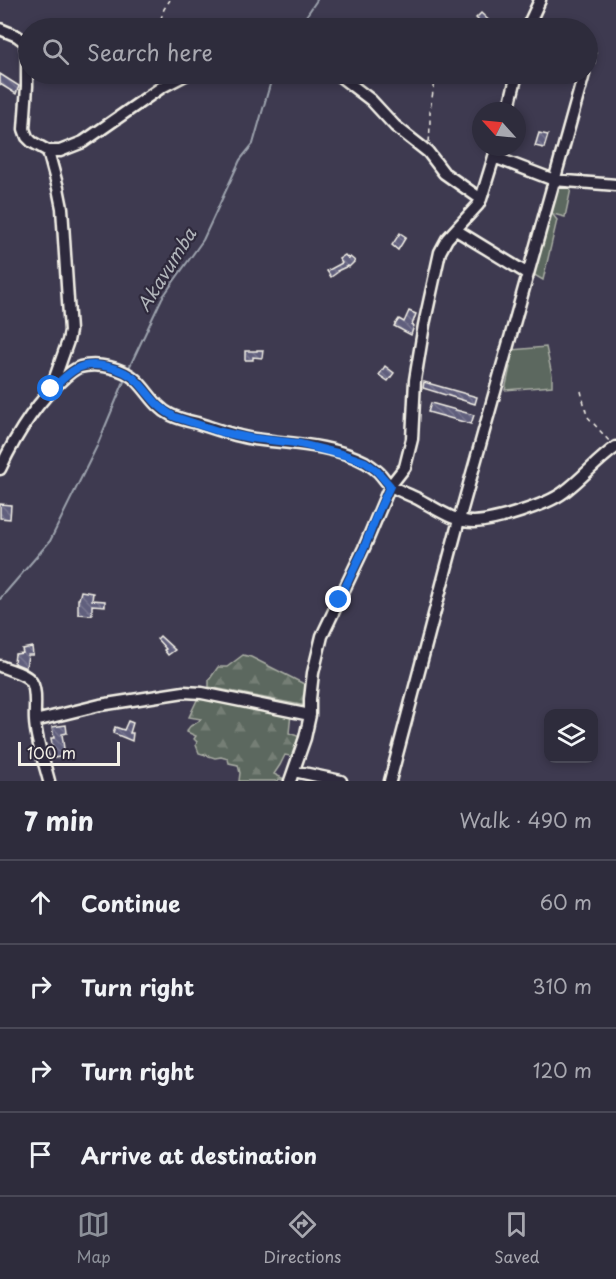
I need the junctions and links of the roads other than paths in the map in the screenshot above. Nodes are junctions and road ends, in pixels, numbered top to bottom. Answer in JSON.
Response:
{"nodes":[{"id":1,"x":540,"y":0,"type":"edge"},
{"id":2,"x":532,"y":18,"type":"edge"},
{"id":3,"x":0,"y":29,"type":"edge"},
{"id":4,"x":18,"y":37,"type":"edge"},
{"id":5,"x":26,"y":84,"type":"edge"},
{"id":6,"x":168,"y":84,"type":"edge"},
{"id":7,"x":350,"y":84,"type":"edge"},
{"id":8,"x":515,"y":84,"type":"edge"},
{"id":9,"x":581,"y":84,"type":"edge"},
{"id":10,"x":510,"y":102,"type":"edge"},
{"id":11,"x":48,"y":151,"type":"junction"},
{"id":12,"x":495,"y":156,"type":"edge"},
{"id":13,"x":504,"y":156,"type":"edge"},
{"id":14,"x":554,"y":180,"type":"junction"},
{"id":15,"x":616,"y":185,"type":"edge"},
{"id":16,"x":481,"y":199,"type":"junction"},
{"id":17,"x":456,"y":230,"type":"junction"},
{"id":18,"x":528,"y":274,"type":"junction"},
{"id":19,"x":51,"y":389,"type":"junction"},
{"id":20,"x":616,"y":447,"type":"edge"},
{"id":21,"x":0,"y":469,"type":"edge"},
{"id":22,"x":390,"y":486,"type":"junction"},
{"id":23,"x":459,"y":520,"type":"junction"},
{"id":24,"x":0,"y":666,"type":"edge"},
{"id":25,"x":310,"y":715,"type":"junction"},
{"id":26,"x":34,"y":721,"type":"junction"},
{"id":27,"x":292,"y":776,"type":"edge"},
{"id":28,"x":49,"y":781,"type":"edge"},
{"id":29,"x":341,"y":781,"type":"edge"},
{"id":30,"x":390,"y":781,"type":"edge"}],
"edges":[{"from":1,"to":2,"type":"street"},
{"from":3,"to":4,"type":"street"},
{"from":5,"to":11,"type":"street"},
{"from":6,"to":11,"type":"street"},
{"from":7,"to":16,"type":"street"},
{"from":8,"to":10,"type":"street"},
{"from":9,"to":14,"type":"street"},
{"from":11,"to":19,"type":"street"},
{"from":12,"to":16,"type":"street"},
{"from":13,"to":14,"type":"street"},
{"from":14,"to":15,"type":"street"},
{"from":14,"to":18,"type":"street"},
{"from":16,"to":17,"type":"street"},
{"from":17,"to":18,"type":"street"},
{"from":17,"to":22,"type":"street"},
{"from":18,"to":23,"type":"street"},
{"from":19,"to":21,"type":"street"},
{"from":19,"to":22,"type":"street"},
{"from":20,"to":23,"type":"street"},
{"from":22,"to":23,"type":"street"},
{"from":22,"to":25,"type":"street"},
{"from":23,"to":30,"type":"street"},
{"from":24,"to":26,"type":"street"},
{"from":25,"to":26,"type":"street"},
{"from":25,"to":27,"type":"street"},
{"from":26,"to":28,"type":"street"},
{"from":27,"to":29,"type":"street"}]}
